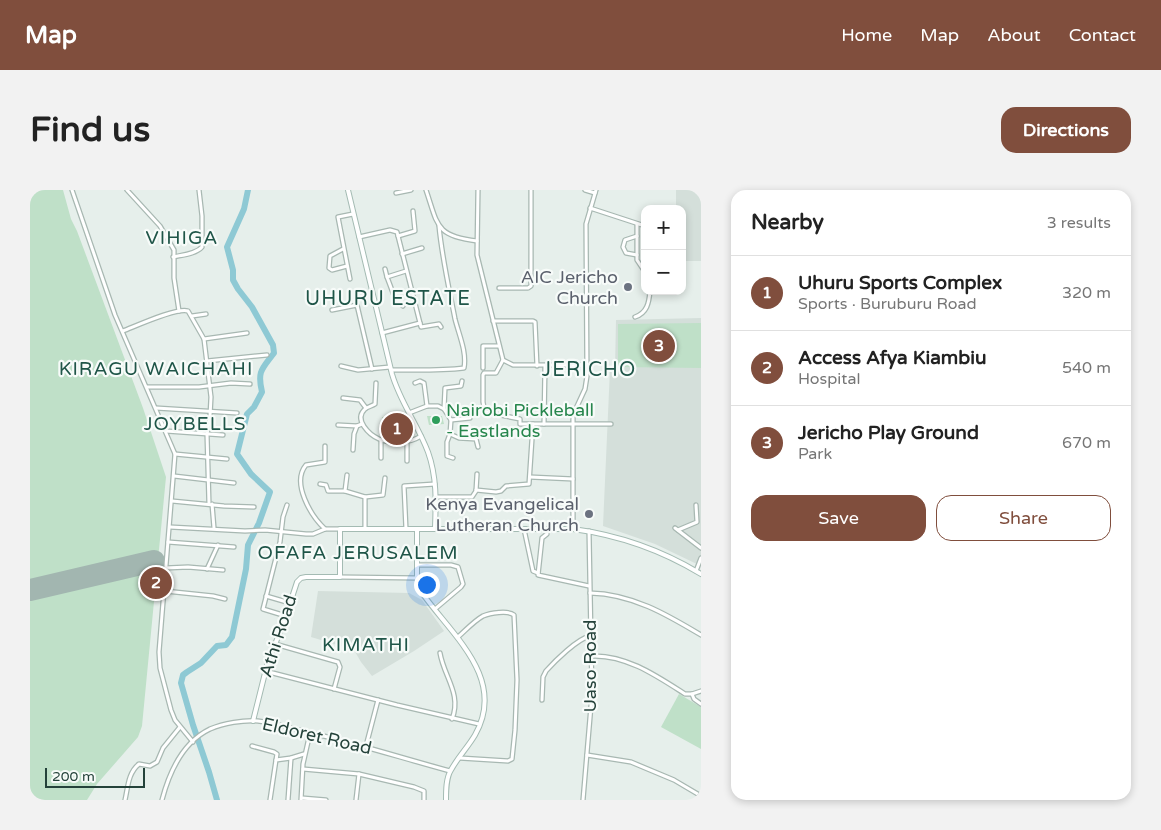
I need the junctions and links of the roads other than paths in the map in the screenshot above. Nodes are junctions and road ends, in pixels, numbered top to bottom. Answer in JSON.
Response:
{"nodes":[{"id":1,"x":72,"y":190,"type":"edge"},
{"id":2,"x":127,"y":190,"type":"edge"},
{"id":3,"x":199,"y":190,"type":"edge"},
{"id":4,"x":348,"y":190,"type":"edge"},
{"id":5,"x":411,"y":190,"type":"edge"},
{"id":6,"x":426,"y":190,"type":"edge"},
{"id":7,"x":471,"y":190,"type":"edge"},
{"id":8,"x":477,"y":190,"type":"edge"},
{"id":9,"x":531,"y":190,"type":"edge"},
{"id":10,"x":585,"y":190,"type":"edge"},
{"id":11,"x":596,"y":192,"type":"edge"},
{"id":12,"x":396,"y":193,"type":"dead end"},
{"id":13,"x":590,"y":208,"type":"junction"},
{"id":14,"x":413,"y":211,"type":"dead end"},
{"id":15,"x":354,"y":214,"type":"junction"},
{"id":16,"x":636,"y":224,"type":"junction"},
{"id":17,"x":641,"y":225,"type":"edge"},
{"id":18,"x":438,"y":226,"type":"junction"},
{"id":19,"x":398,"y":236,"type":"junction"},
{"id":20,"x":637,"y":236,"type":"junction"},
{"id":21,"x":359,"y":237,"type":"junction"},
{"id":22,"x":477,"y":241,"type":"junction"},
{"id":23,"x":422,"y":248,"type":"dead end"},
{"id":24,"x":344,"y":249,"type":"junction"},
{"id":25,"x":402,"y":254,"type":"junction"},
{"id":26,"x":637,"y":255,"type":"junction"},
{"id":27,"x":173,"y":257,"type":"junction"},
{"id":28,"x":347,"y":266,"type":"junction"},
{"id":29,"x":641,"y":266,"type":"edge"},
{"id":30,"x":385,"y":269,"type":"dead end"},
{"id":31,"x":406,"y":272,"type":"junction"},
{"id":32,"x":387,"y":277,"type":"junction"},
{"id":33,"x":350,"y":279,"type":"dead end"},
{"id":34,"x":499,"y":288,"type":"dead end"},
{"id":35,"x":649,"y":295,"type":"edge"},
{"id":36,"x":403,"y":306,"type":"dead end"},
{"id":37,"x":332,"y":310,"type":"dead end"},
{"id":38,"x":179,"y":311,"type":"junction"},
{"id":39,"x":206,"y":314,"type":"dead end"},
{"id":40,"x":191,"y":316,"type":"junction"},
{"id":41,"x":635,"y":317,"type":"dead end"},
{"id":42,"x":492,"y":320,"type":"junction"},
{"id":43,"x":420,"y":323,"type":"junction"},
{"id":44,"x":441,"y":327,"type":"dead end"},
{"id":45,"x":123,"y":331,"type":"junction"},
{"id":46,"x":247,"y":333,"type":"dead end"},
{"id":47,"x":382,"y":333,"type":"junction"},
{"id":48,"x":204,"y":339,"type":"junction"},
{"id":49,"x":499,"y":346,"type":"junction"},
{"id":50,"x":267,"y":355,"type":"dead end"},
{"id":51,"x":503,"y":360,"type":"junction"},
{"id":52,"x":207,"y":361,"type":"junction"},
{"id":53,"x":586,"y":365,"type":"junction"},
{"id":54,"x":341,"y":366,"type":"dead end"},
{"id":55,"x":537,"y":366,"type":"junction"},
{"id":56,"x":545,"y":366,"type":"junction"},
{"id":57,"x":483,"y":368,"type":"dead end"},
{"id":58,"x":372,"y":369,"type":"junction"},
{"id":59,"x":391,"y":369,"type":"junction"},
{"id":60,"x":462,"y":381,"type":"dead end"},
{"id":61,"x":376,"y":383,"type":"dead end"},
{"id":62,"x":415,"y":383,"type":"dead end"},
{"id":63,"x":250,"y":384,"type":"dead end"},
{"id":64,"x":147,"y":386,"type":"junction"},
{"id":65,"x":210,"y":386,"type":"junction"},
{"id":66,"x":343,"y":398,"type":"dead end"},
{"id":67,"x":427,"y":406,"type":"junction"},
{"id":68,"x":155,"y":408,"type":"junction"},
{"id":69,"x":366,"y":408,"type":"junction"},
{"id":70,"x":444,"y":409,"type":"junction"},
{"id":71,"x":210,"y":412,"type":"junction"},
{"id":72,"x":237,"y":413,"type":"dead end"},
{"id":73,"x":409,"y":413,"type":"junction"},
{"id":74,"x":470,"y":418,"type":"dead end"},
{"id":75,"x":451,"y":420,"type":"junction"},
{"id":76,"x":362,"y":424,"type":"junction"},
{"id":77,"x":533,"y":424,"type":"junction"},
{"id":78,"x":544,"y":424,"type":"junction"},
{"id":79,"x":611,"y":424,"type":"dead end"},
{"id":80,"x":338,"y":425,"type":"dead end"},
{"id":81,"x":573,"y":425,"type":"junction"},
{"id":82,"x":357,"y":426,"type":"junction"},
{"id":83,"x":166,"y":431,"type":"junction"},
{"id":84,"x":207,"y":434,"type":"junction"},
{"id":85,"x":450,"y":434,"type":"junction"},
{"id":86,"x":223,"y":435,"type":"dead end"},
{"id":87,"x":421,"y":436,"type":"junction"},
{"id":88,"x":381,"y":440,"type":"junction"},
{"id":89,"x":406,"y":442,"type":"junction"},
{"id":90,"x":325,"y":446,"type":"dead end"},
{"id":91,"x":478,"y":447,"type":"dead end"},
{"id":92,"x":353,"y":450,"type":"dead end"},
{"id":93,"x":175,"y":454,"type":"junction"},
{"id":94,"x":208,"y":457,"type":"junction"},
{"id":95,"x":381,"y":458,"type":"dead end"},
{"id":96,"x":453,"y":458,"type":"dead end"},
{"id":97,"x":227,"y":459,"type":"dead end"},
{"id":98,"x":407,"y":461,"type":"dead end"},
{"id":99,"x":347,"y":474,"type":"dead end"},
{"id":100,"x":477,"y":474,"type":"dead end"},
{"id":101,"x":174,"y":476,"type":"junction"},
{"id":102,"x":530,"y":477,"type":"junction"},
{"id":103,"x":386,"y":478,"type":"dead end"},
{"id":104,"x":573,"y":479,"type":"junction"},
{"id":105,"x":210,"y":481,"type":"junction"},
{"id":106,"x":234,"y":484,"type":"dead end"},
{"id":107,"x":320,"y":484,"type":"dead end"},
{"id":108,"x":435,"y":484,"type":"junction"},
{"id":109,"x":476,"y":490,"type":"junction"},
{"id":110,"x":345,"y":491,"type":"junction"},
{"id":111,"x":365,"y":497,"type":"junction"},
{"id":112,"x":436,"y":497,"type":"junction"},
{"id":113,"x":172,"y":501,"type":"junction"},
{"id":114,"x":210,"y":504,"type":"junction"},
{"id":115,"x":287,"y":505,"type":"dead end"},
{"id":116,"x":696,"y":505,"type":"dead end"},
{"id":117,"x":254,"y":507,"type":"dead end"},
{"id":118,"x":170,"y":526,"type":"junction"},
{"id":119,"x":214,"y":528,"type":"junction"},
{"id":120,"x":365,"y":528,"type":"junction"},
{"id":121,"x":435,"y":528,"type":"junction"},
{"id":122,"x":325,"y":529,"type":"junction"},
{"id":123,"x":340,"y":529,"type":"junction"},
{"id":124,"x":406,"y":529,"type":"junction"},
{"id":125,"x":417,"y":529,"type":"junction"},
{"id":126,"x":524,"y":529,"type":"junction"},
{"id":127,"x":547,"y":529,"type":"junction"},
{"id":128,"x":573,"y":529,"type":"junction"},
{"id":129,"x":589,"y":531,"type":"junction"},
{"id":130,"x":281,"y":533,"type":"junction"},
{"id":131,"x":168,"y":542,"type":"junction"},
{"id":132,"x":218,"y":544,"type":"junction"},
{"id":133,"x":234,"y":547,"type":"dead end"},
{"id":134,"x":701,"y":548,"type":"edge"},
{"id":135,"x":701,"y":558,"type":"edge"},
{"id":136,"x":417,"y":565,"type":"junction"},
{"id":137,"x":166,"y":568,"type":"junction"},
{"id":138,"x":207,"y":569,"type":"junction"},
{"id":139,"x":223,"y":570,"type":"dead end"},
{"id":140,"x":696,"y":571,"type":"junction"},
{"id":141,"x":538,"y":573,"type":"junction"},
{"id":142,"x":701,"y":574,"type":"edge"},
{"id":143,"x":340,"y":578,"type":"junction"},
{"id":144,"x":417,"y":578,"type":"junction"},
{"id":145,"x":590,"y":586,"type":"junction"},
{"id":146,"x":164,"y":591,"type":"junction"},
{"id":147,"x":590,"y":593,"type":"junction"},
{"id":148,"x":266,"y":596,"type":"junction"},
{"id":149,"x":225,"y":599,"type":"dead end"},
{"id":150,"x":290,"y":603,"type":"junction"},
{"id":151,"x":435,"y":609,"type":"junction"},
{"id":152,"x":286,"y":616,"type":"junction"},
{"id":153,"x":701,"y":635,"type":"edge"},
{"id":154,"x":590,"y":636,"type":"junction"},
{"id":155,"x":458,"y":637,"type":"junction"},
{"id":156,"x":274,"y":644,"type":"junction"},
{"id":157,"x":440,"y":653,"type":"dead end"},
{"id":158,"x":591,"y":656,"type":"junction"},
{"id":159,"x":265,"y":671,"type":"junction"},
{"id":160,"x":334,"y":689,"type":"junction"},
{"id":161,"x":701,"y":692,"type":"edge"},
{"id":162,"x":692,"y":694,"type":"junction"},
{"id":163,"x":378,"y":700,"type":"junction"},
{"id":164,"x":542,"y":700,"type":"dead end"},
{"id":165,"x":701,"y":704,"type":"edge"},
{"id":166,"x":452,"y":719,"type":"junction"},
{"id":167,"x":253,"y":721,"type":"junction"},
{"id":168,"x":480,"y":724,"type":"junction"},
{"id":169,"x":180,"y":727,"type":"junction"},
{"id":170,"x":310,"y":733,"type":"junction"},
{"id":171,"x":193,"y":742,"type":"junction"},
{"id":172,"x":252,"y":746,"type":"dead end"},
{"id":173,"x":366,"y":746,"type":"junction"},
{"id":174,"x":304,"y":754,"type":"junction"},
{"id":175,"x":587,"y":755,"type":"junction"},
{"id":176,"x":291,"y":758,"type":"junction"},
{"id":177,"x":460,"y":758,"type":"junction"},
{"id":178,"x":276,"y":760,"type":"junction"},
{"id":179,"x":303,"y":769,"type":"junction"},
{"id":180,"x":450,"y":771,"type":"junction"},
{"id":181,"x":359,"y":774,"type":"junction"},
{"id":182,"x":701,"y":796,"type":"edge"},
{"id":183,"x":302,"y":799,"type":"edge"},
{"id":184,"x":125,"y":800,"type":"edge"},
{"id":185,"x":162,"y":800,"type":"edge"},
{"id":186,"x":270,"y":800,"type":"edge"},
{"id":187,"x":288,"y":800,"type":"edge"},
{"id":188,"x":326,"y":800,"type":"edge"},
{"id":189,"x":356,"y":800,"type":"edge"},
{"id":190,"x":424,"y":800,"type":"edge"},
{"id":191,"x":446,"y":800,"type":"edge"},
{"id":192,"x":583,"y":800,"type":"edge"}],
"edges":[{"from":1,"to":45,"type":"street"},
{"from":2,"to":27,"type":"street"},
{"from":3,"to":27,"type":"street"},
{"from":4,"to":15,"type":"street"},
{"from":5,"to":12,"type":"street"},
{"from":6,"to":18,"type":"street"},
{"from":7,"to":8,"type":"street"},
{"from":8,"to":22,"type":"street"},
{"from":9,"to":34,"type":"street"},
{"from":10,"to":11,"type":"street"},
{"from":11,"to":13,"type":"street"},
{"from":13,"to":16,"type":"street"},
{"from":13,"to":53,"type":"street"},
{"from":14,"to":19,"type":"street"},
{"from":15,"to":21,"type":"street"},
{"from":15,"to":24,"type":"street"},
{"from":16,"to":17,"type":"street"},
{"from":16,"to":20,"type":"street"},
{"from":18,"to":22,"type":"street"},
{"from":18,"to":59,"type":"street"},
{"from":19,"to":21,"type":"street"},
{"from":19,"to":25,"type":"street"},
{"from":20,"to":26,"type":"street"},
{"from":20,"to":26,"type":"street"},
{"from":21,"to":47,"type":"street"},
{"from":22,"to":42,"type":"street"},
{"from":23,"to":25,"type":"street"},
{"from":24,"to":28,"type":"street"},
{"from":24,"to":28,"type":"street"},
{"from":25,"to":31,"type":"street"},
{"from":26,"to":29,"type":"street"},
{"from":27,"to":38,"type":"street"},
{"from":28,"to":33,"type":"street"},
{"from":30,"to":32,"type":"street"},
{"from":31,"to":32,"type":"street"},
{"from":31,"to":43,"type":"street"},
{"from":32,"to":36,"type":"street"},
{"from":35,"to":41,"type":"street"},
{"from":37,"to":58,"type":"street"},
{"from":38,"to":40,"type":"street"},
{"from":38,"to":45,"type":"street"},
{"from":39,"to":40,"type":"street"},
{"from":40,"to":48,"type":"street"},
{"from":42,"to":49,"type":"street"},
{"from":42,"to":55,"type":"street"},
{"from":43,"to":44,"type":"street"},
{"from":43,"to":47,"type":"street"},
{"from":45,"to":64,"type":"street"},
{"from":46,"to":48,"type":"street"},
{"from":47,"to":59,"type":"street"},
{"from":48,"to":52,"type":"street"},
{"from":49,"to":51,"type":"street"},
{"from":49,"to":57,"type":"street"},
{"from":50,"to":52,"type":"street"},
{"from":51,"to":55,"type":"street"},
{"from":51,"to":77,"type":"street"},
{"from":52,"to":65,"type":"street"},
{"from":53,"to":56,"type":"street"},
{"from":53,"to":81,"type":"street"},
{"from":54,"to":58,"type":"street"},
{"from":55,"to":56,"type":"street"},
{"from":56,"to":78,"type":"street"},
{"from":58,"to":59,"type":"street"},
{"from":59,"to":73,"type":"street"},
{"from":60,"to":70,"type":"street"},
{"from":61,"to":69,"type":"street"},
{"from":62,"to":67,"type":"street"},
{"from":63,"to":65,"type":"street"},
{"from":64,"to":65,"type":"street"},
{"from":64,"to":68,"type":"street"},
{"from":65,"to":71,"type":"street"},
{"from":66,"to":69,"type":"street"},
{"from":67,"to":70,"type":"street"},
{"from":67,"to":73,"type":"street"},
{"from":68,"to":71,"type":"street"},
{"from":68,"to":83,"type":"street"},
{"from":69,"to":76,"type":"street"},
{"from":70,"to":75,"type":"street"},
{"from":71,"to":72,"type":"street"},
{"from":71,"to":84,"type":"street"},
{"from":73,"to":87,"type":"street"},
{"from":74,"to":75,"type":"street"},
{"from":75,"to":85,"type":"street"},
{"from":76,"to":82,"type":"street"},
{"from":76,"to":88,"type":"street"},
{"from":77,"to":78,"type":"street"},
{"from":77,"to":102,"type":"street"},
{"from":78,"to":81,"type":"street"},
{"from":79,"to":81,"type":"street"},
{"from":80,"to":82,"type":"street"},
{"from":81,"to":104,"type":"street"},
{"from":82,"to":92,"type":"street"},
{"from":83,"to":84,"type":"street"},
{"from":83,"to":93,"type":"street"},
{"from":84,"to":86,"type":"street"},
{"from":84,"to":94,"type":"street"},
{"from":85,"to":91,"type":"street"},
{"from":85,"to":96,"type":"street"},
{"from":87,"to":89,"type":"street"},
{"from":87,"to":108,"type":"street"},
{"from":88,"to":89,"type":"street"},
{"from":88,"to":95,"type":"street"},
{"from":89,"to":98,"type":"street"},
{"from":90,"to":122,"type":"street"},
{"from":93,"to":94,"type":"street"},
{"from":93,"to":101,"type":"street"},
{"from":94,"to":97,"type":"street"},
{"from":94,"to":105,"type":"street"},
{"from":99,"to":110,"type":"street"},
{"from":100,"to":109,"type":"street"},
{"from":101,"to":105,"type":"street"},
{"from":101,"to":113,"type":"street"},
{"from":102,"to":104,"type":"street"},
{"from":102,"to":109,"type":"street"},
{"from":103,"to":111,"type":"street"},
{"from":104,"to":128,"type":"street"},
{"from":105,"to":106,"type":"street"},
{"from":105,"to":114,"type":"street"},
{"from":107,"to":110,"type":"street"},
{"from":108,"to":112,"type":"street"},
{"from":108,"to":124,"type":"street"},
{"from":109,"to":112,"type":"street"},
{"from":110,"to":111,"type":"street"},
{"from":111,"to":120,"type":"street"},
{"from":112,"to":121,"type":"street"},
{"from":113,"to":114,"type":"street"},
{"from":113,"to":118,"type":"street"},
{"from":114,"to":117,"type":"street"},
{"from":114,"to":119,"type":"street"},
{"from":115,"to":130,"type":"street"},
{"from":116,"to":134,"type":"street"},
{"from":118,"to":119,"type":"street"},
{"from":118,"to":131,"type":"street"},
{"from":119,"to":130,"type":"street"},
{"from":120,"to":123,"type":"street"},
{"from":120,"to":124,"type":"street"},
{"from":121,"to":125,"type":"street"},
{"from":121,"to":126,"type":"street"},
{"from":122,"to":123,"type":"street"},
{"from":122,"to":130,"type":"street"},
{"from":123,"to":143,"type":"street"},
{"from":124,"to":125,"type":"street"},
{"from":125,"to":136,"type":"street"},
{"from":126,"to":127,"type":"street"},
{"from":126,"to":141,"type":"street"},
{"from":127,"to":128,"type":"street"},
{"from":127,"to":141,"type":"street"},
{"from":128,"to":129,"type":"street"},
{"from":129,"to":140,"type":"street"},
{"from":129,"to":145,"type":"street","name":"Uaso Road"},
{"from":130,"to":148,"type":"street"},
{"from":131,"to":132,"type":"street"},
{"from":131,"to":137,"type":"street"},
{"from":132,"to":133,"type":"street"},
{"from":132,"to":138,"type":"street"},
{"from":135,"to":140,"type":"street"},
{"from":136,"to":144,"type":"street"},
{"from":136,"to":151,"type":"street"},
{"from":137,"to":138,"type":"street"},
{"from":137,"to":146,"type":"street"},
{"from":138,"to":139,"type":"street"},
{"from":140,"to":142,"type":"street"},
{"from":141,"to":145,"type":"street"},
{"from":143,"to":144,"type":"street","name":"Athi Road"},
{"from":143,"to":150,"type":"street","name":"Athi Road"},
{"from":144,"to":151,"type":"street"},
{"from":145,"to":147,"type":"street","name":"Uaso Road"},
{"from":146,"to":149,"type":"street"},
{"from":146,"to":169,"type":"street"},
{"from":147,"to":153,"type":"street"},
{"from":147,"to":154,"type":"street","name":"Uaso Road"},
{"from":148,"to":150,"type":"street"},
{"from":148,"to":152,"type":"street"},
{"from":150,"to":152,"type":"street","name":"Athi Road"},
{"from":151,"to":155,"type":"street"},
{"from":152,"to":156,"type":"street","name":"Athi Road"},
{"from":154,"to":158,"type":"street","name":"Uaso Road"},
{"from":154,"to":164,"type":"street"},
{"from":155,"to":168,"type":"street"},
{"from":155,"to":177,"type":"street"},
{"from":156,"to":159,"type":"street","name":"Athi Road"},
{"from":156,"to":160,"type":"street"},
{"from":157,"to":166,"type":"street"},
{"from":158,"to":162,"type":"street"},
{"from":158,"to":175,"type":"street","name":"Uaso Road"},
{"from":159,"to":160,"type":"street"},
{"from":159,"to":167,"type":"street","name":"Athi Road"},
{"from":160,"to":163,"type":"street"},
{"from":161,"to":162,"type":"street"},
{"from":162,"to":165,"type":"street"},
{"from":163,"to":166,"type":"street"},
{"from":163,"to":173,"type":"street"},
{"from":166,"to":168,"type":"street"},
{"from":167,"to":170,"type":"street","name":"Eldoret Road"},
{"from":167,"to":171,"type":"street","name":"Eldoret Road"},
{"from":168,"to":177,"type":"street"},
{"from":169,"to":171,"type":"street"},
{"from":169,"to":184,"type":"street"},
{"from":170,"to":173,"type":"street","name":"Eldoret Road"},
{"from":170,"to":174,"type":"street"},
{"from":171,"to":185,"type":"street","name":"Eldoret Road"},
{"from":172,"to":178,"type":"street"},
{"from":173,"to":180,"type":"street","name":"Eldoret Road"},
{"from":174,"to":176,"type":"street"},
{"from":174,"to":179,"type":"street"},
{"from":175,"to":182,"type":"street"},
{"from":175,"to":192,"type":"street","name":"Uaso Road"},
{"from":176,"to":178,"type":"street"},
{"from":176,"to":187,"type":"street"},
{"from":177,"to":180,"type":"street"},
{"from":178,"to":186,"type":"street"},
{"from":179,"to":181,"type":"street"},
{"from":179,"to":183,"type":"street"},
{"from":180,"to":191,"type":"street"},
{"from":181,"to":189,"type":"street"},
{"from":181,"to":190,"type":"street"},
{"from":183,"to":188,"type":"street"}]}
